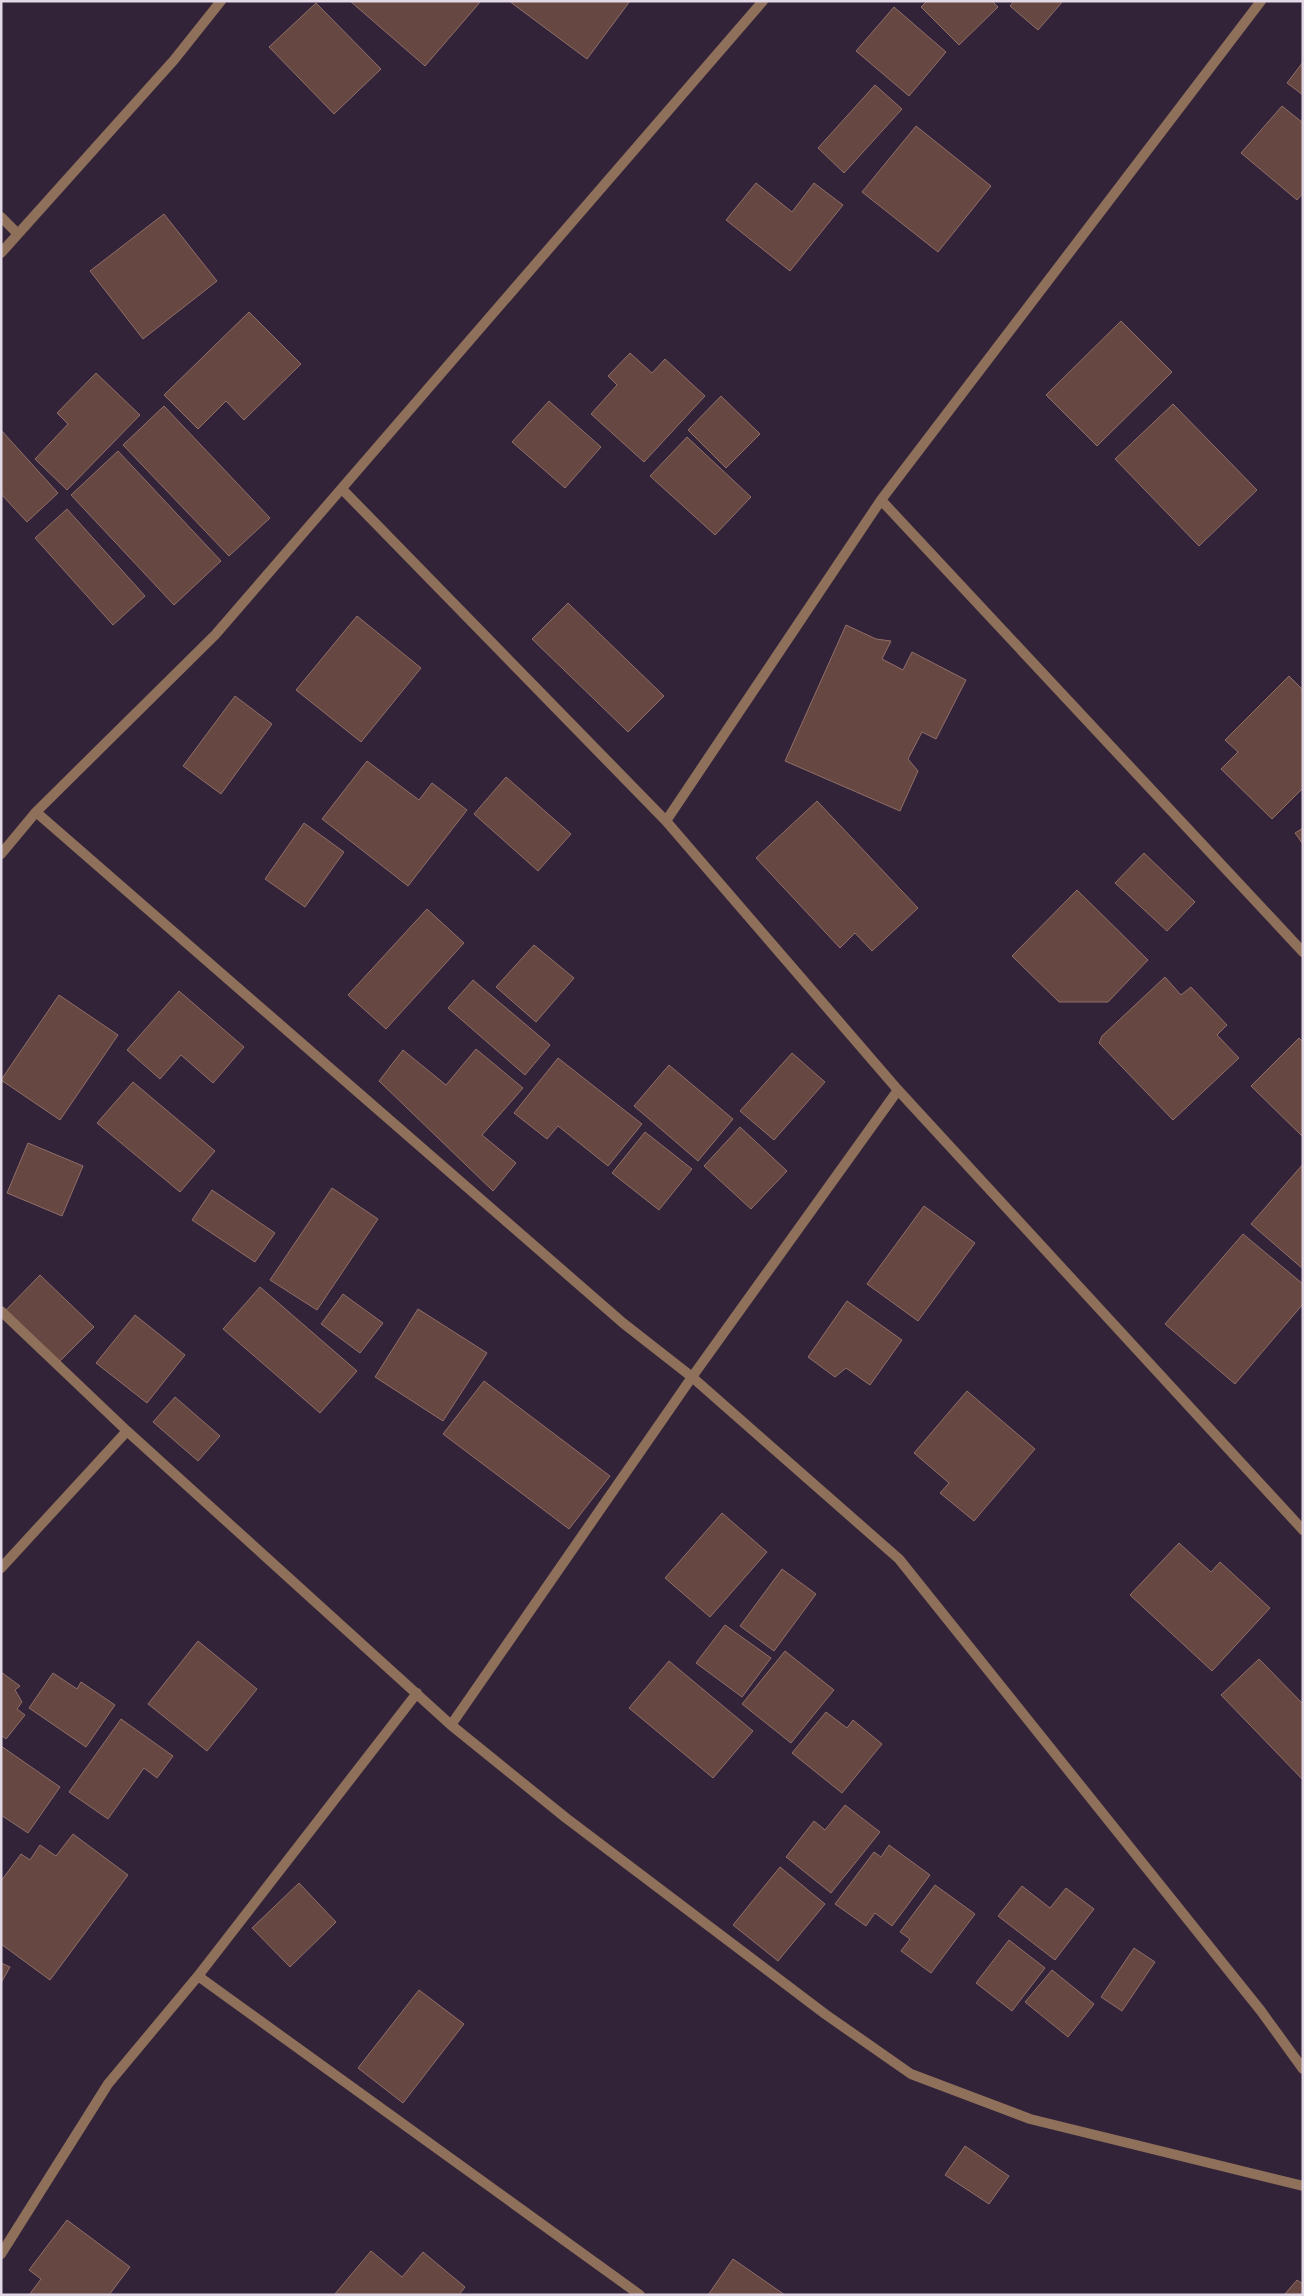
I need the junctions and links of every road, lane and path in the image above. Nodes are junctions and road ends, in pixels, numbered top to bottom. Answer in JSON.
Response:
{"nodes":[{"id":1,"x":221,"y":1,"type":"edge"},
{"id":2,"x":763,"y":1,"type":"edge"},
{"id":3,"x":1261,"y":1,"type":"edge"},
{"id":4,"x":1,"y":217,"type":"edge"},
{"id":5,"x":18,"y":234,"type":"junction"},
{"id":6,"x":1,"y":253,"type":"edge"},
{"id":7,"x":342,"y":489,"type":"junction"},
{"id":8,"x":881,"y":500,"type":"junction"},
{"id":9,"x":36,"y":812,"type":"junction"},
{"id":10,"x":666,"y":821,"type":"junction"},
{"id":11,"x":1,"y":854,"type":"edge"},
{"id":12,"x":1303,"y":952,"type":"edge"},
{"id":13,"x":898,"y":1090,"type":"junction"},
{"id":14,"x":1,"y":1311,"type":"edge"},
{"id":15,"x":692,"y":1376,"type":"junction"},
{"id":16,"x":127,"y":1431,"type":"junction"},
{"id":17,"x":1303,"y":1530,"type":"edge"},
{"id":18,"x":1,"y":1568,"type":"edge"},
{"id":19,"x":417,"y":1693,"type":"junction"},
{"id":20,"x":451,"y":1725,"type":"junction"},
{"id":21,"x":198,"y":1976,"type":"junction"},
{"id":22,"x":1303,"y":2069,"type":"edge"},
{"id":23,"x":1303,"y":2186,"type":"edge"},
{"id":24,"x":1,"y":2254,"type":"edge"},
{"id":25,"x":640,"y":2295,"type":"edge"}],
"edges":[{"from":1,"to":5,"type":"street"},
{"from":2,"to":7,"type":"street"},
{"from":3,"to":8,"type":"street"},
{"from":4,"to":5,"type":"street"},
{"from":5,"to":6,"type":"street"},
{"from":7,"to":9,"type":"street"},
{"from":7,"to":10,"type":"street"},
{"from":8,"to":10,"type":"street"},
{"from":8,"to":12,"type":"street"},
{"from":9,"to":11,"type":"street"},
{"from":9,"to":15,"type":"street"},
{"from":10,"to":13,"type":"street"},
{"from":13,"to":15,"type":"street"},
{"from":13,"to":17,"type":"street"},
{"from":14,"to":16,"type":"street"},
{"from":15,"to":20,"type":"street"},
{"from":15,"to":22,"type":"street"},
{"from":16,"to":18,"type":"street"},
{"from":16,"to":19,"type":"street"},
{"from":19,"to":20,"type":"street"},
{"from":19,"to":21,"type":"street"},
{"from":20,"to":23,"type":"street"},
{"from":21,"to":24,"type":"street"},
{"from":21,"to":25,"type":"street"}]}
